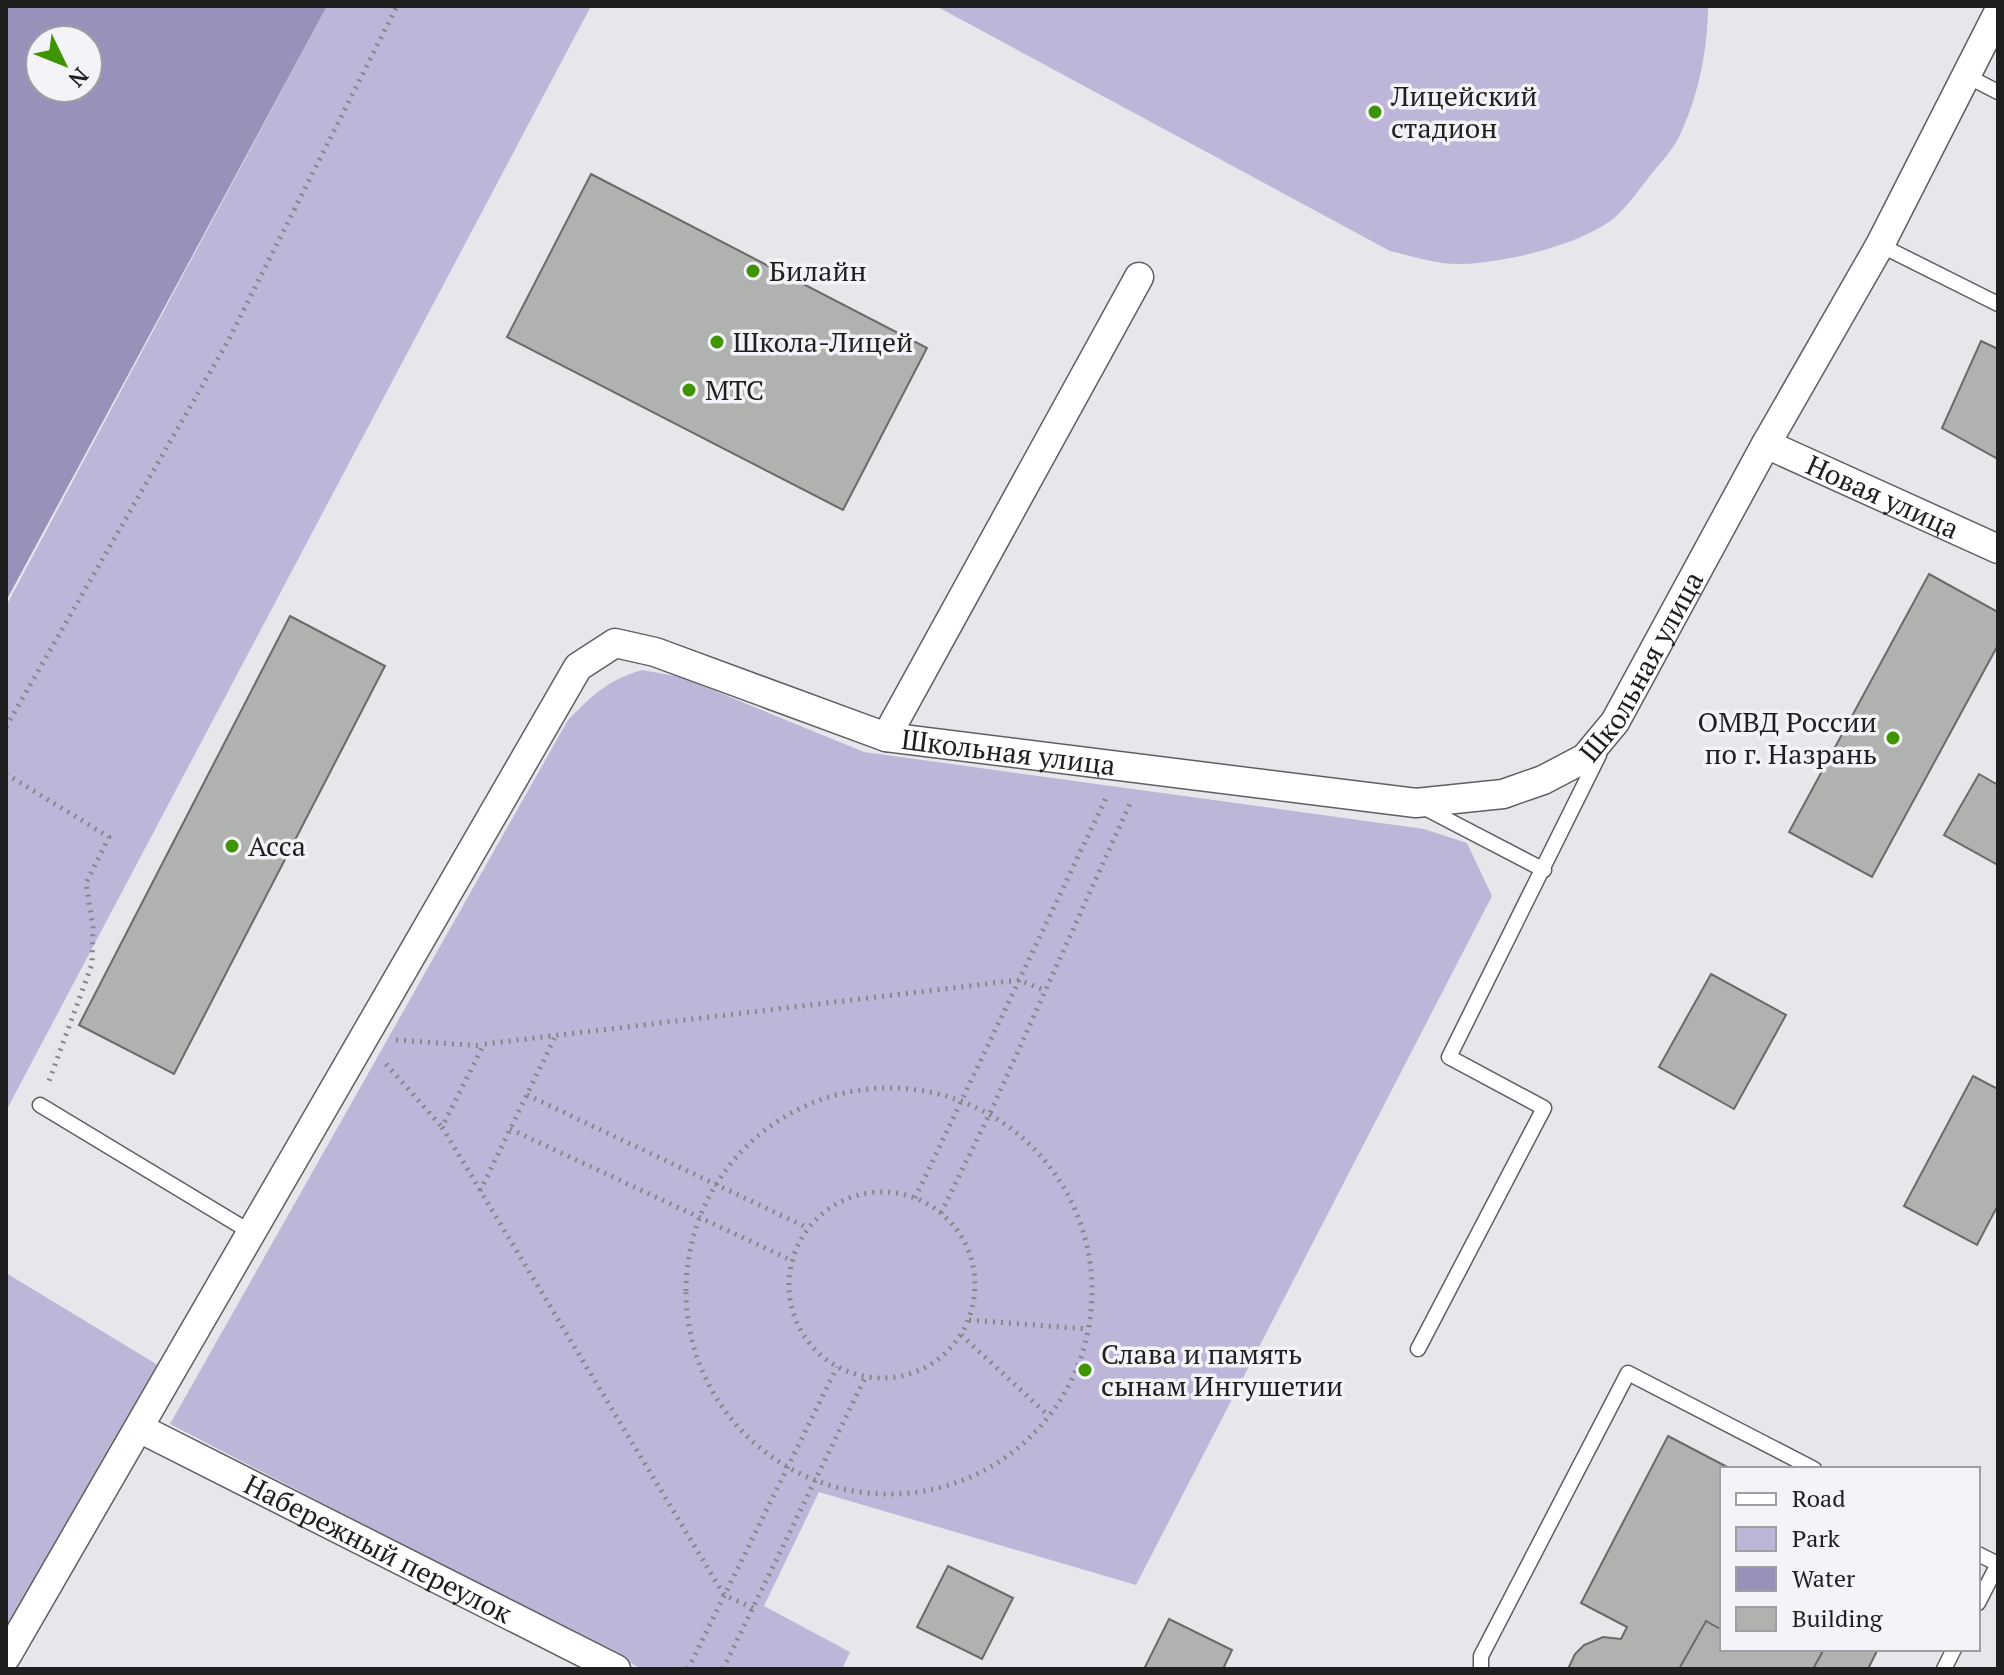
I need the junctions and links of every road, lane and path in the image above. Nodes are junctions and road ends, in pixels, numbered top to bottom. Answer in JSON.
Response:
{"nodes":[{"id":1,"x":397,"y":6,"type":"edge"},
{"id":2,"x":1998,"y":13,"type":"edge"},
{"id":3,"x":1967,"y":76,"type":"junction"},
{"id":4,"x":1998,"y":92,"type":"edge"},
{"id":5,"x":1880,"y":245,"type":"junction"},
{"id":6,"x":1139,"y":277,"type":"dead end"},
{"id":7,"x":1998,"y":304,"type":"edge"},
{"id":8,"x":1766,"y":444,"type":"junction"},
{"id":9,"x":1998,"y":549,"type":"edge"},
{"id":10,"x":1615,"y":722,"type":"junction"},
{"id":11,"x":6,"y":727,"type":"edge"},
{"id":12,"x":886,"y":737,"type":"junction"},
{"id":13,"x":1133,"y":768,"type":"junction"},
{"id":14,"x":6,"y":774,"type":"edge"},
{"id":15,"x":1416,"y":803,"type":"junction"},
{"id":16,"x":1544,"y":870,"type":"junction"},
{"id":17,"x":1019,"y":980,"type":"junction"},
{"id":18,"x":1046,"y":991,"type":"junction"},
{"id":19,"x":556,"y":1036,"type":"junction"},
{"id":20,"x":364,"y":1038,"type":"junction"},
{"id":21,"x":483,"y":1046,"type":"junction"},
{"id":22,"x":527,"y":1095,"type":"junction"},
{"id":23,"x":963,"y":1100,"type":"junction"},
{"id":24,"x":40,"y":1105,"type":"joint"},
{"id":25,"x":990,"y":1113,"type":"junction"},
{"id":26,"x":442,"y":1127,"type":"junction"},
{"id":27,"x":510,"y":1129,"type":"junction"},
{"id":28,"x":715,"y":1184,"type":"junction"},
{"id":29,"x":480,"y":1191,"type":"junction"},
{"id":30,"x":915,"y":1198,"type":"junction"},
{"id":31,"x":941,"y":1213,"type":"junction"},
{"id":32,"x":699,"y":1217,"type":"junction"},
{"id":33,"x":808,"y":1228,"type":"junction"},
{"id":34,"x":252,"y":1233,"type":"junction"},
{"id":35,"x":793,"y":1261,"type":"junction"},
{"id":36,"x":969,"y":1320,"type":"junction"},
{"id":37,"x":1088,"y":1329,"type":"junction"},
{"id":38,"x":961,"y":1335,"type":"junction"},
{"id":39,"x":1418,"y":1349,"type":"dead end"},
{"id":40,"x":837,"y":1367,"type":"junction"},
{"id":41,"x":865,"y":1378,"type":"junction"},
{"id":42,"x":1049,"y":1416,"type":"junction"},
{"id":43,"x":139,"y":1428,"type":"junction"},
{"id":44,"x":1810,"y":1467,"type":"edge"},
{"id":45,"x":787,"y":1469,"type":"junction"},
{"id":46,"x":814,"y":1482,"type":"junction"},
{"id":47,"x":1980,"y":1555,"type":"edge"},
{"id":48,"x":724,"y":1595,"type":"junction"},
{"id":49,"x":1980,"y":1599,"type":"edge"},
{"id":50,"x":753,"y":1608,"type":"junction"},
{"id":51,"x":1953,"y":1651,"type":"edge"},
{"id":52,"x":6,"y":1657,"type":"edge"},
{"id":53,"x":616,"y":1669,"type":"edge"},
{"id":54,"x":688,"y":1669,"type":"edge"},
{"id":55,"x":723,"y":1669,"type":"edge"},
{"id":56,"x":1481,"y":1669,"type":"edge"},
{"id":57,"x":1944,"y":1669,"type":"edge"}],
"edges":[{"from":1,"to":11,"type":"path"},
{"from":2,"to":3,"type":"street","name":"Школьная улица"},
{"from":3,"to":4,"type":"lane"},
{"from":3,"to":5,"type":"street","name":"Школьная улица"},
{"from":5,"to":7,"type":"lane"},
{"from":5,"to":8,"type":"street","name":"Школьная улица"},
{"from":6,"to":12,"type":"street"},
{"from":8,"to":9,"type":"street","name":"Новая улица"},
{"from":8,"to":10,"type":"street","name":"Школьная улица"},
{"from":10,"to":15,"type":"street","name":"Школьная улица"},
{"from":10,"to":16,"type":"lane"},
{"from":12,"to":13,"type":"street","name":"Школьная улица"},
{"from":12,"to":20,"type":"street","name":"Школьная улица"},
{"from":13,"to":15,"type":"street","name":"Школьная улица"},
{"from":13,"to":17,"type":"path"},
{"from":13,"to":18,"type":"path"},
{"from":14,"to":24,"type":"path"},
{"from":15,"to":16,"type":"lane"},
{"from":16,"to":39,"type":"lane"},
{"from":17,"to":18,"type":"path"},
{"from":17,"to":19,"type":"path"},
{"from":17,"to":23,"type":"path"},
{"from":18,"to":25,"type":"path"},
{"from":19,"to":21,"type":"path"},
{"from":19,"to":22,"type":"path"},
{"from":20,"to":21,"type":"path"},
{"from":20,"to":26,"type":"path"},
{"from":20,"to":34,"type":"street"},
{"from":21,"to":26,"type":"path"},
{"from":22,"to":27,"type":"path"},
{"from":22,"to":28,"type":"path"},
{"from":23,"to":25,"type":"path"},
{"from":23,"to":28,"type":"path"},
{"from":23,"to":30,"type":"path"},
{"from":24,"to":34,"type":"lane"},
{"from":25,"to":31,"type":"path"},
{"from":25,"to":37,"type":"path"},
{"from":26,"to":29,"type":"path"},
{"from":27,"to":29,"type":"path"},
{"from":27,"to":32,"type":"path"},
{"from":28,"to":32,"type":"path"},
{"from":28,"to":33,"type":"path"},
{"from":29,"to":48,"type":"path"},
{"from":30,"to":31,"type":"path"},
{"from":30,"to":33,"type":"path"},
{"from":31,"to":36,"type":"path"},
{"from":32,"to":35,"type":"path"},
{"from":32,"to":45,"type":"path"},
{"from":33,"to":35,"type":"path"},
{"from":34,"to":43,"type":"street"},
{"from":35,"to":40,"type":"path"},
{"from":36,"to":37,"type":"path"},
{"from":36,"to":38,"type":"path"},
{"from":37,"to":42,"type":"path"},
{"from":38,"to":41,"type":"path"},
{"from":38,"to":42,"type":"path"},
{"from":40,"to":41,"type":"path"},
{"from":40,"to":45,"type":"path"},
{"from":41,"to":46,"type":"path"},
{"from":42,"to":46,"type":"path"},
{"from":43,"to":52,"type":"street"},
{"from":43,"to":53,"type":"street","name":"Набережный переулок"},
{"from":44,"to":56,"type":"lane"},
{"from":45,"to":46,"type":"path"},
{"from":45,"to":48,"type":"path"},
{"from":46,"to":50,"type":"path"},
{"from":47,"to":49,"type":"lane"},
{"from":48,"to":50,"type":"path"},
{"from":48,"to":54,"type":"path"},
{"from":50,"to":55,"type":"path"},
{"from":51,"to":57,"type":"lane"}]}
